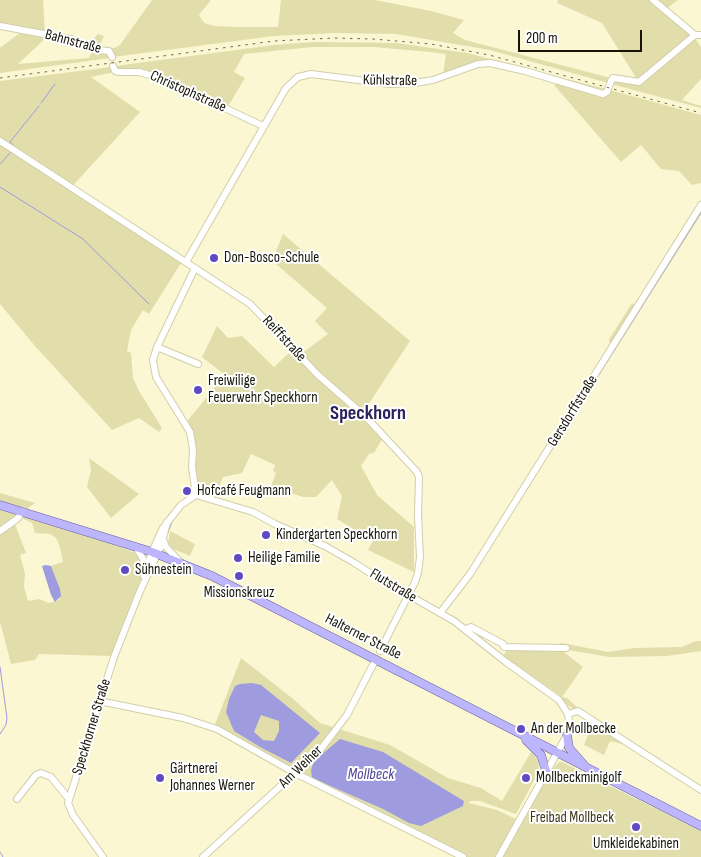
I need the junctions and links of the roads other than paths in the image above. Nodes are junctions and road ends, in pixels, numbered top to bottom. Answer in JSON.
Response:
{"nodes":[{"id":1,"x":653,"y":0,"type":"edge"},
{"id":2,"x":0,"y":26,"type":"edge"},
{"id":3,"x":698,"y":35,"type":"edge"},
{"id":4,"x":112,"y":57,"type":"dead end"},
{"id":5,"x":113,"y":66,"type":"dead end"},
{"id":6,"x":263,"y":126,"type":"junction"},
{"id":7,"x":0,"y":141,"type":"edge"},
{"id":8,"x":701,"y":205,"type":"edge"},
{"id":9,"x":186,"y":262,"type":"junction"},
{"id":10,"x":196,"y":268,"type":"junction"},
{"id":11,"x":157,"y":347,"type":"junction"},
{"id":12,"x":198,"y":364,"type":"dead end"},
{"id":13,"x":196,"y":495,"type":"junction"},
{"id":14,"x":0,"y":505,"type":"edge"},
{"id":15,"x":23,"y":511,"type":"junction"},
{"id":16,"x":167,"y":522,"type":"junction"},
{"id":17,"x":0,"y":531,"type":"edge"},
{"id":18,"x":163,"y":539,"type":"junction"},
{"id":19,"x":136,"y":546,"type":"junction"},
{"id":20,"x":155,"y":553,"type":"junction"},
{"id":21,"x":181,"y":563,"type":"junction"},
{"id":22,"x":147,"y":566,"type":"junction"},
{"id":23,"x":140,"y":591,"type":"junction"},
{"id":24,"x":408,"y":595,"type":"junction"},
{"id":25,"x":440,"y":613,"type":"junction"},
{"id":26,"x":466,"y":629,"type":"junction"},
{"id":27,"x":504,"y":647,"type":"junction"},
{"id":28,"x":566,"y":648,"type":"dead end"},
{"id":29,"x":380,"y":651,"type":"dead end"},
{"id":30,"x":498,"y":656,"type":"junction"},
{"id":31,"x":374,"y":662,"type":"junction"},
{"id":32,"x":99,"y":701,"type":"junction"},
{"id":33,"x":568,"y":714,"type":"junction"},
{"id":34,"x":567,"y":734,"type":"junction"},
{"id":35,"x":524,"y":736,"type":"junction"},
{"id":36,"x":556,"y":753,"type":"junction"},
{"id":37,"x":585,"y":767,"type":"junction"},
{"id":38,"x":546,"y":771,"type":"junction"},
{"id":39,"x":295,"y":773,"type":"junction"},
{"id":40,"x":701,"y":790,"type":"edge"},
{"id":41,"x":17,"y":799,"type":"dead end"},
{"id":42,"x":69,"y":799,"type":"junction"},
{"id":43,"x":701,"y":826,"type":"edge"},
{"id":44,"x":102,"y":857,"type":"edge"},
{"id":45,"x":203,"y":857,"type":"edge"},
{"id":46,"x":463,"y":857,"type":"edge"},
{"id":47,"x":499,"y":857,"type":"edge"}],
"edges":[{"from":1,"to":3,"type":"street"},
{"from":2,"to":4,"type":"street","name":"Bahnstraße"},
{"from":3,"to":6,"type":"street","name":"Kühlstraße"},
{"from":5,"to":6,"type":"street","name":"Christophstraße"},
{"from":6,"to":9,"type":"street","name":"Kühlstraße"},
{"from":7,"to":9,"type":"street","name":"Reiffstraße"},
{"from":8,"to":25,"type":"street","name":"Gersdorffstraße"},
{"from":9,"to":10,"type":"street","name":"Reiffstraße"},
{"from":10,"to":11,"type":"street"},
{"from":10,"to":24,"type":"street","name":"Reiffstraße"},
{"from":11,"to":12,"type":"street"},
{"from":11,"to":13,"type":"street"},
{"from":13,"to":16,"type":"street"},
{"from":13,"to":24,"type":"street","name":"Flutstraße"},
{"from":14,"to":15,"type":"main road","name":"Halterner Straße"},
{"from":15,"to":17,"type":"street"},
{"from":15,"to":19,"type":"main road","name":"Halterner Straße"},
{"from":16,"to":18,"type":"street"},
{"from":16,"to":20,"type":"street"},
{"from":18,"to":20,"type":"street"},
{"from":18,"to":21,"type":"street"},
{"from":19,"to":20,"type":"main road","name":"Halterner Straße"},
{"from":19,"to":22,"type":"street"},
{"from":20,"to":21,"type":"main road","name":"Halterner Straße"},
{"from":20,"to":22,"type":"street","name":"Speckhorner Straße"},
{"from":20,"to":23,"type":"street","name":"Speckhorner Straße"},
{"from":21,"to":31,"type":"main road","name":"Halterner Straße"},
{"from":22,"to":23,"type":"street","name":"Speckhorner Straße"},
{"from":23,"to":32,"type":"street","name":"Speckhorner Straße"},
{"from":24,"to":25,"type":"street","name":"Flutstraße"},
{"from":24,"to":29,"type":"street","name":"Reiffstraße"},
{"from":25,"to":26,"type":"street","name":"Flutstraße"},
{"from":26,"to":27,"type":"street"},
{"from":26,"to":30,"type":"street","name":"Flutstraße"},
{"from":27,"to":28,"type":"street"},
{"from":27,"to":30,"type":"street"},
{"from":30,"to":33,"type":"street","name":"Flutstraße"},
{"from":31,"to":35,"type":"main road","name":"Halterner Straße"},
{"from":31,"to":39,"type":"street","name":"Am Weiher"},
{"from":32,"to":39,"type":"street"},
{"from":32,"to":42,"type":"street","name":"Speckhorner Straße"},
{"from":33,"to":34,"type":"street"},
{"from":33,"to":40,"type":"street"},
{"from":34,"to":36,"type":"street"},
{"from":34,"to":37,"type":"main road"},
{"from":35,"to":36,"type":"main road","name":"Halterner Straße"},
{"from":35,"to":38,"type":"main road"},
{"from":36,"to":37,"type":"main road","name":"Halterner Straße"},
{"from":36,"to":38,"type":"street"},
{"from":37,"to":43,"type":"main road","name":"Halterner Straße"},
{"from":38,"to":47,"type":"street"},
{"from":39,"to":45,"type":"street","name":"Am Weiher"},
{"from":39,"to":46,"type":"street"},
{"from":41,"to":42,"type":"street"},
{"from":42,"to":44,"type":"street"}]}
